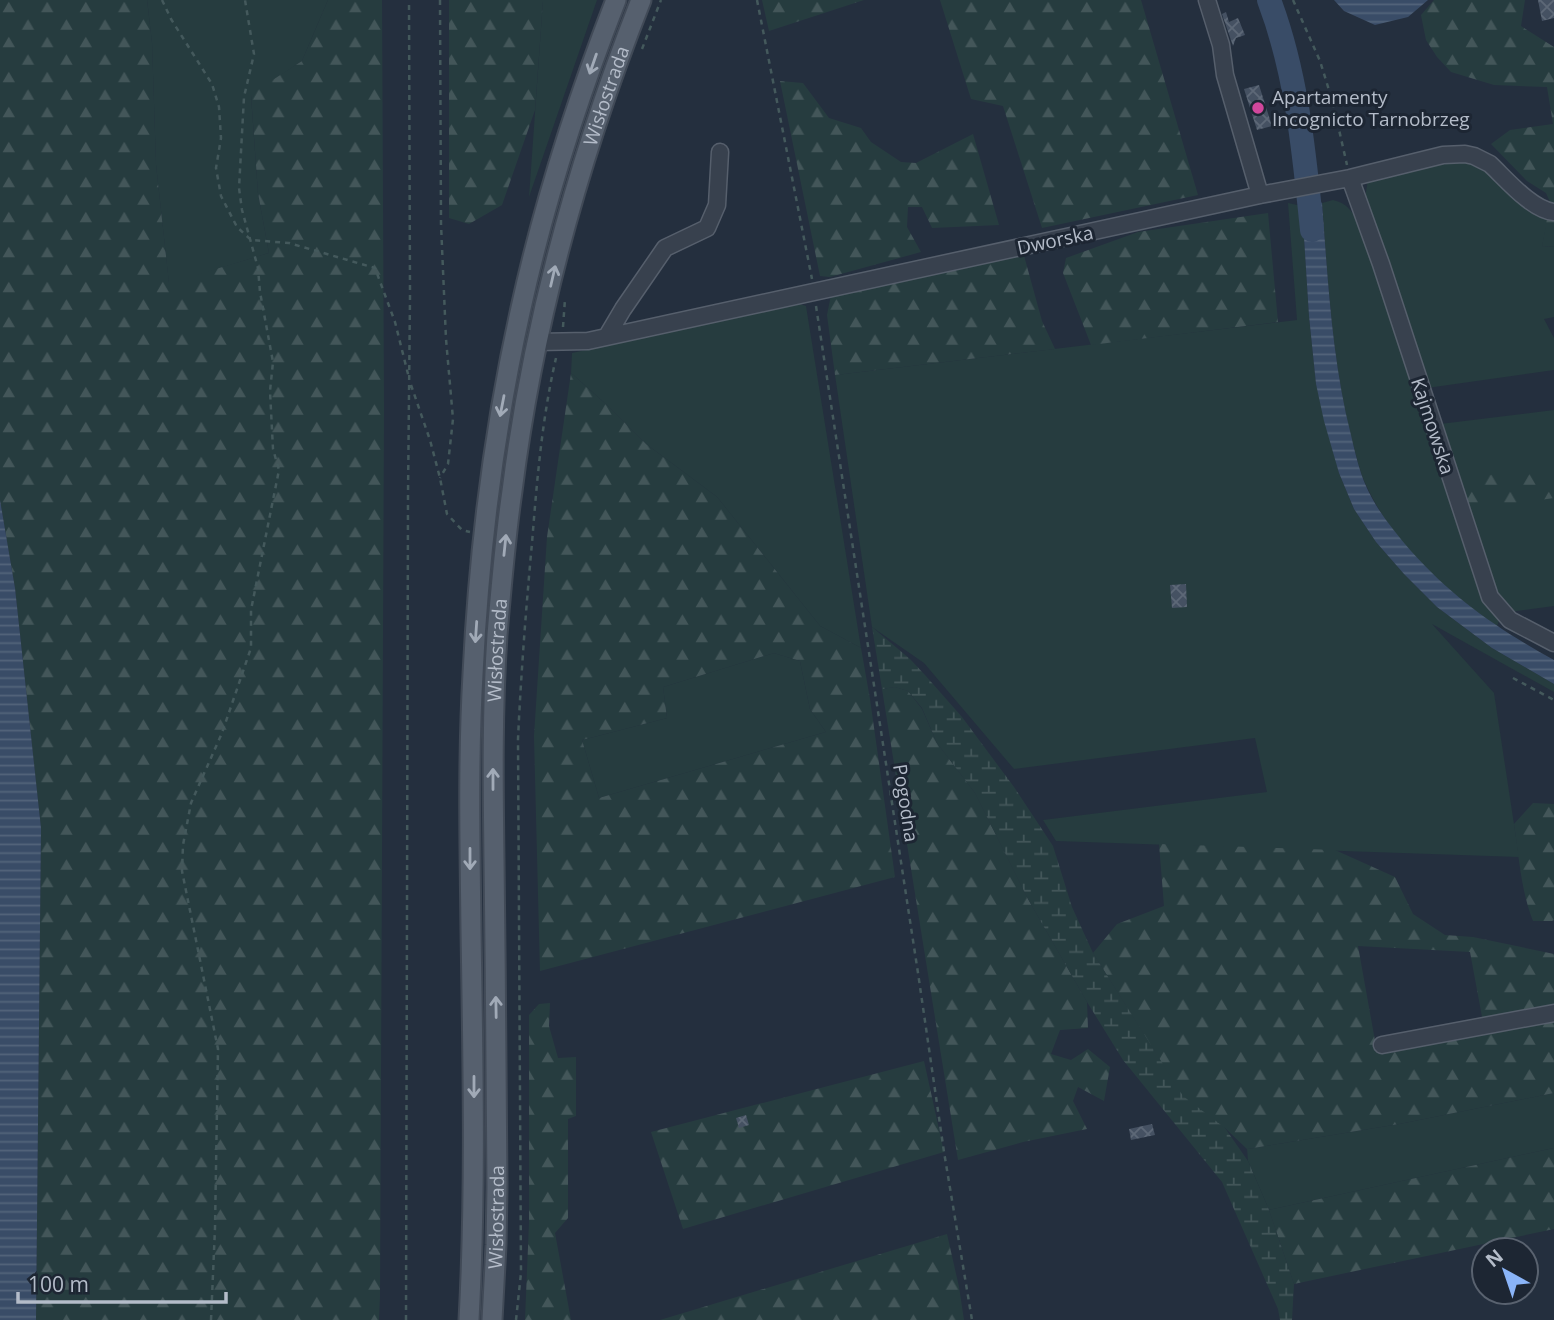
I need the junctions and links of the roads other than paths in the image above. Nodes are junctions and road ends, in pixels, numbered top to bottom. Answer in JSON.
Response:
{"nodes":[{"id":1,"x":617,"y":0,"type":"edge"},
{"id":2,"x":641,"y":0,"type":"edge"},
{"id":3,"x":1207,"y":0,"type":"edge"},
{"id":4,"x":720,"y":152,"type":"dead end"},
{"id":5,"x":1350,"y":178,"type":"junction"},
{"id":6,"x":1260,"y":195,"type":"junction"},
{"id":7,"x":1554,"y":212,"type":"edge"},
{"id":8,"x":607,"y":337,"type":"junction"},
{"id":9,"x":515,"y":339,"type":"junction"},
{"id":10,"x":537,"y":342,"type":"junction"},
{"id":11,"x":1554,"y":643,"type":"edge"},
{"id":12,"x":1554,"y":1013,"type":"edge"},
{"id":13,"x":1382,"y":1045,"type":"dead end"},
{"id":14,"x":469,"y":1320,"type":"edge"},
{"id":15,"x":492,"y":1320,"type":"edge"}],
"edges":[{"from":1,"to":9,"type":"main road","name":"Wisłostrada","one_way":true},
{"from":10,"to":2,"type":"main road","name":"Wisłostrada","one_way":true},
{"from":3,"to":6,"type":"street"},
{"from":4,"to":8,"type":"street"},
{"from":5,"to":6,"type":"street","name":"Dworska"},
{"from":5,"to":7,"type":"street","name":"Dworska"},
{"from":5,"to":11,"type":"street","name":"Kajmowska"},
{"from":6,"to":8,"type":"street","name":"Dworska"},
{"from":8,"to":10,"type":"street","name":"Dworska"},
{"from":9,"to":10,"type":"main road"},
{"from":9,"to":14,"type":"main road","name":"Wisłostrada","one_way":true},
{"from":15,"to":10,"type":"main road","name":"Wisłostrada","one_way":true},
{"from":12,"to":13,"type":"street"}]}
